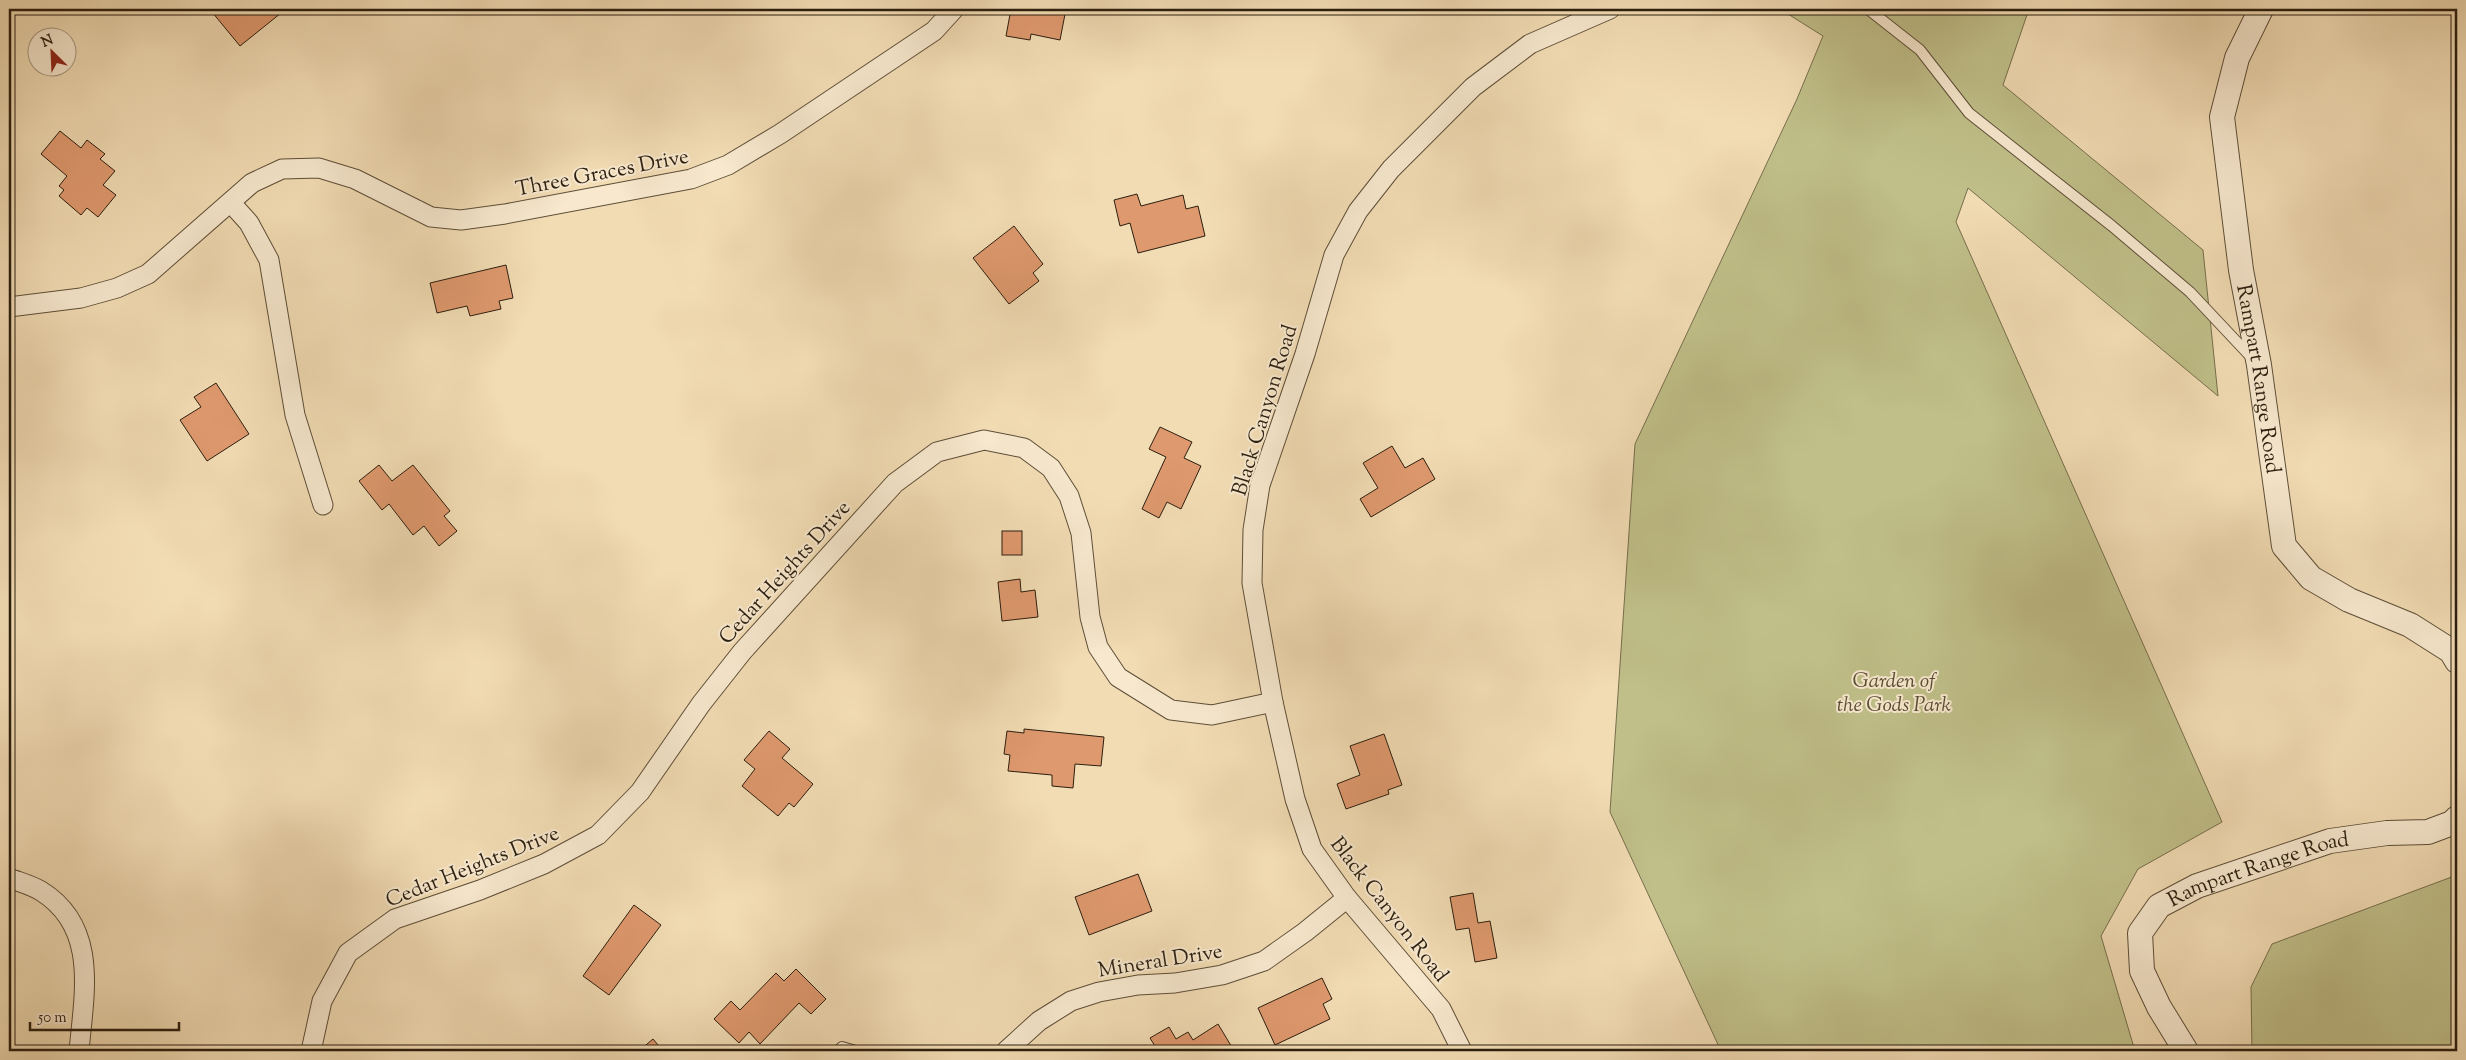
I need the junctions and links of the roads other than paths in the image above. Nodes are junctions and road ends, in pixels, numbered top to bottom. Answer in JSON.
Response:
{"nodes":[{"id":1,"x":954,"y":9,"type":"edge"},
{"id":2,"x":1610,"y":9,"type":"edge"},
{"id":3,"x":1868,"y":9,"type":"edge"},
{"id":4,"x":2261,"y":9,"type":"edge"},
{"id":5,"x":230,"y":203,"type":"junction"},
{"id":6,"x":9,"y":307,"type":"edge"},
{"id":7,"x":2259,"y":365,"type":"junction"},
{"id":8,"x":323,"y":505,"type":"dead end"},
{"id":9,"x":2457,"y":661,"type":"edge"},
{"id":10,"x":1273,"y":702,"type":"junction"},
{"id":11,"x":2457,"y":818,"type":"edge"},
{"id":12,"x":9,"y":878,"type":"edge"},
{"id":13,"x":1347,"y":898,"type":"junction"},
{"id":14,"x":79,"y":1051,"type":"edge"},
{"id":15,"x":311,"y":1051,"type":"edge"},
{"id":16,"x":838,"y":1051,"type":"edge"},
{"id":17,"x":856,"y":1051,"type":"edge"},
{"id":18,"x":1006,"y":1051,"type":"edge"},
{"id":19,"x":1462,"y":1051,"type":"edge"},
{"id":20,"x":2186,"y":1051,"type":"edge"}],
"edges":[{"from":1,"to":5,"type":"street","name":"Three Graces Drive"},
{"from":2,"to":10,"type":"street","name":"Black Canyon Road"},
{"from":3,"to":7,"type":"lane"},
{"from":4,"to":7,"type":"street","name":"Rampart Range Road"},
{"from":5,"to":6,"type":"street","name":"Three Graces Drive"},
{"from":5,"to":8,"type":"street"},
{"from":7,"to":9,"type":"street","name":"Rampart Range Road"},
{"from":10,"to":13,"type":"street","name":"Black Canyon Road"},
{"from":10,"to":15,"type":"street","name":"Cedar Heights Drive"},
{"from":11,"to":20,"type":"street","name":"Rampart Range Road"},
{"from":12,"to":14,"type":"street"},
{"from":13,"to":18,"type":"street","name":"Mineral Drive"},
{"from":13,"to":19,"type":"street","name":"Black Canyon Road"},
{"from":16,"to":17,"type":"lane"}]}
